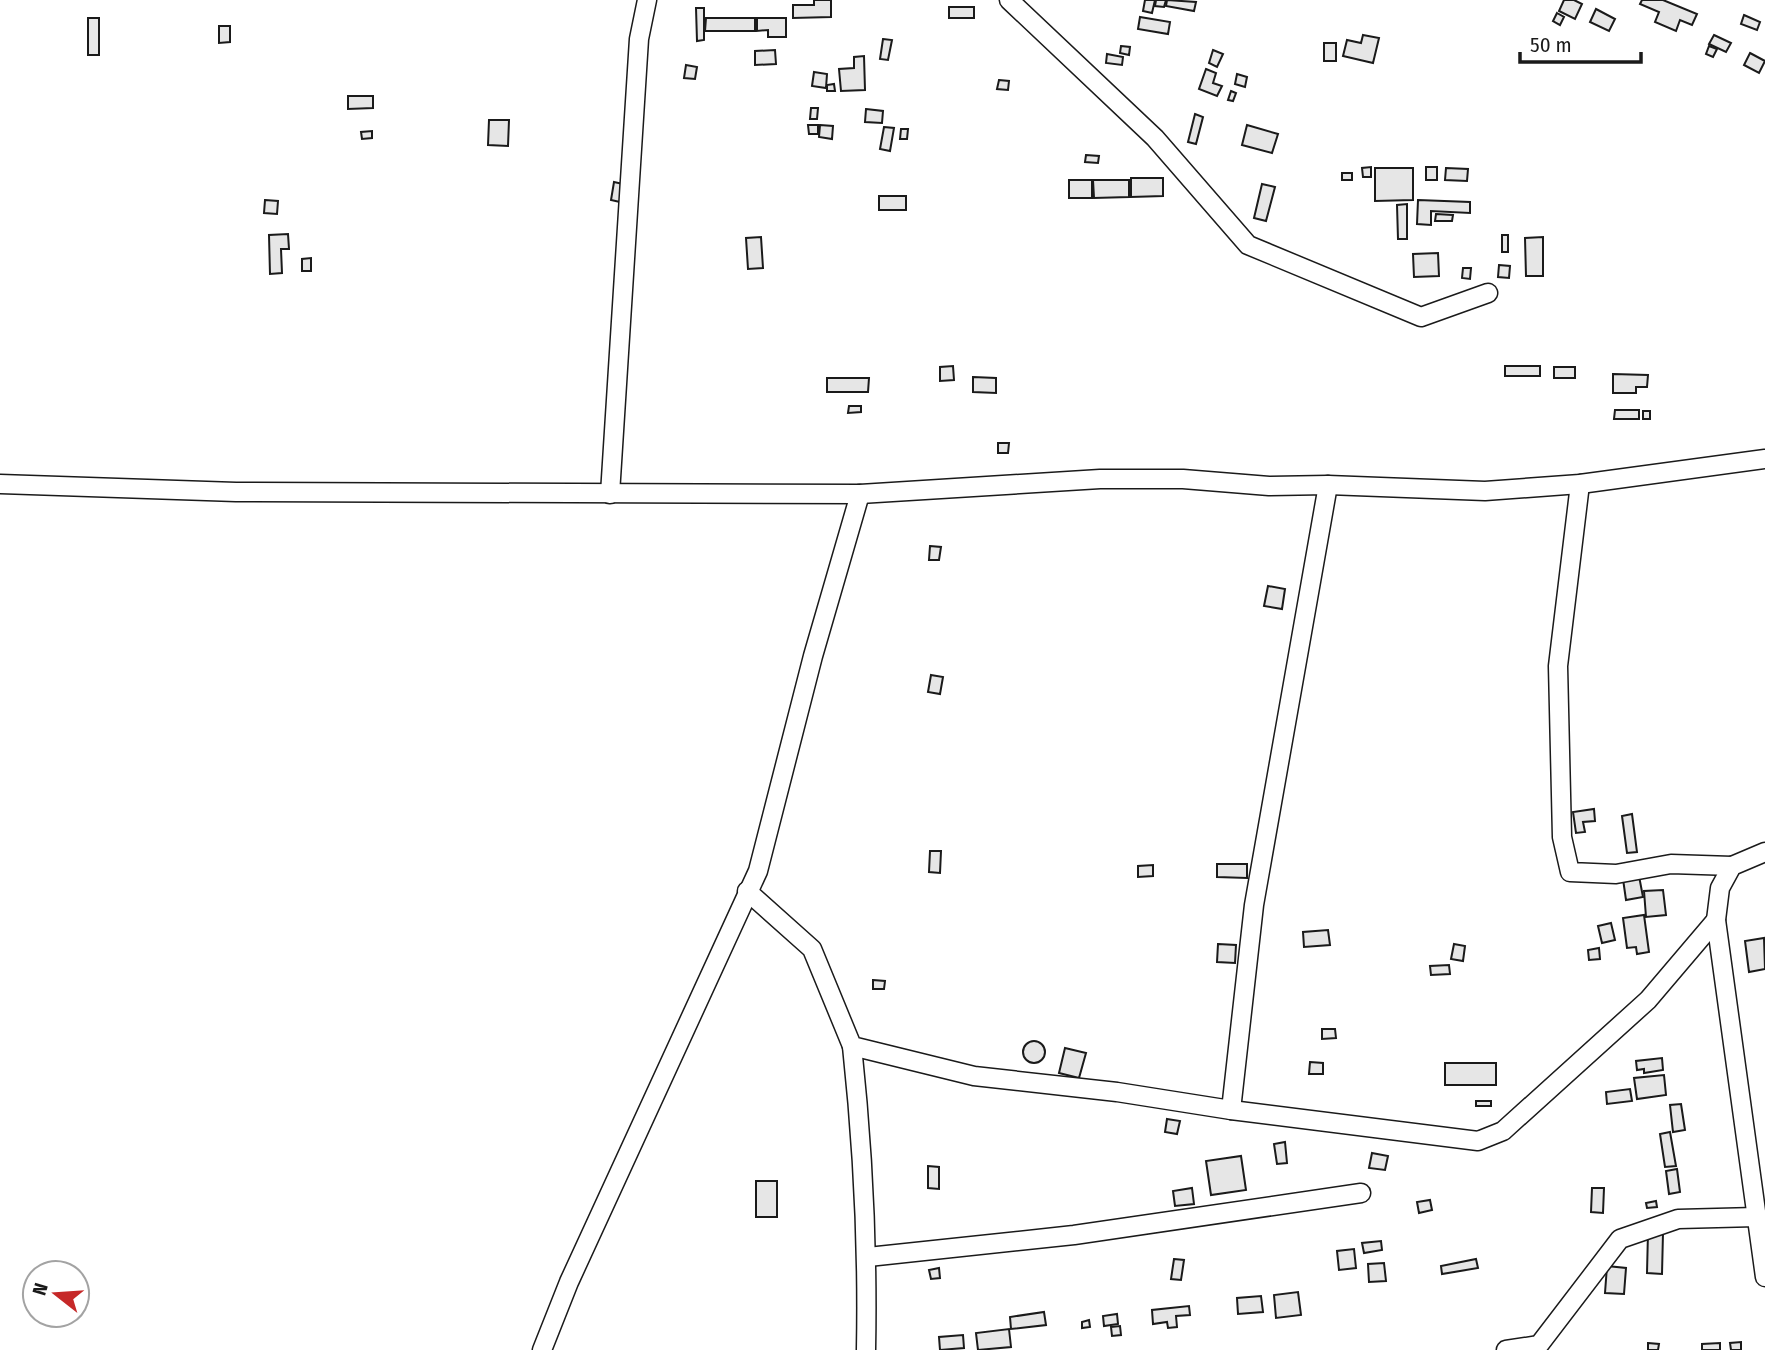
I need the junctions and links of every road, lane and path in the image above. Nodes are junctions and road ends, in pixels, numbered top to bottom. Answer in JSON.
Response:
{"nodes":[{"id":1,"x":647,"y":0,"type":"edge"},
{"id":2,"x":1009,"y":0,"type":"edge"},
{"id":3,"x":1488,"y":293,"type":"dead end"},
{"id":4,"x":1765,"y":459,"type":"edge"},
{"id":5,"x":0,"y":484,"type":"edge"},
{"id":6,"x":1580,"y":484,"type":"junction"},
{"id":7,"x":1328,"y":485,"type":"junction"},
{"id":8,"x":610,"y":494,"type":"junction"},
{"id":9,"x":860,"y":494,"type":"junction"},
{"id":10,"x":1765,"y":852,"type":"edge"},
{"id":11,"x":1732,"y":866,"type":"junction"},
{"id":12,"x":747,"y":891,"type":"junction"},
{"id":13,"x":1716,"y":920,"type":"junction"},
{"id":14,"x":852,"y":1046,"type":"junction"},
{"id":15,"x":1231,"y":1110,"type":"junction"},
{"id":16,"x":1361,"y":1193,"type":"dead end"},
{"id":17,"x":1760,"y":1219,"type":"edge"},
{"id":18,"x":868,"y":1258,"type":"junction"},
{"id":19,"x":1765,"y":1277,"type":"edge"},
{"id":20,"x":542,"y":1350,"type":"edge"},
{"id":21,"x":866,"y":1350,"type":"edge"},
{"id":22,"x":1506,"y":1350,"type":"edge"}],
"edges":[{"from":1,"to":8,"type":"street"},
{"from":2,"to":3,"type":"street"},
{"from":4,"to":6,"type":"street"},
{"from":5,"to":8,"type":"street"},
{"from":6,"to":7,"type":"street"},
{"from":6,"to":11,"type":"street"},
{"from":7,"to":9,"type":"street"},
{"from":7,"to":15,"type":"street"},
{"from":8,"to":9,"type":"street"},
{"from":9,"to":12,"type":"street"},
{"from":10,"to":11,"type":"street"},
{"from":11,"to":13,"type":"street"},
{"from":12,"to":14,"type":"street"},
{"from":12,"to":20,"type":"street"},
{"from":13,"to":15,"type":"street"},
{"from":13,"to":17,"type":"street"},
{"from":14,"to":15,"type":"street"},
{"from":14,"to":18,"type":"street"},
{"from":16,"to":18,"type":"street"},
{"from":17,"to":19,"type":"street"},
{"from":17,"to":22,"type":"street"},
{"from":18,"to":21,"type":"street"}]}
